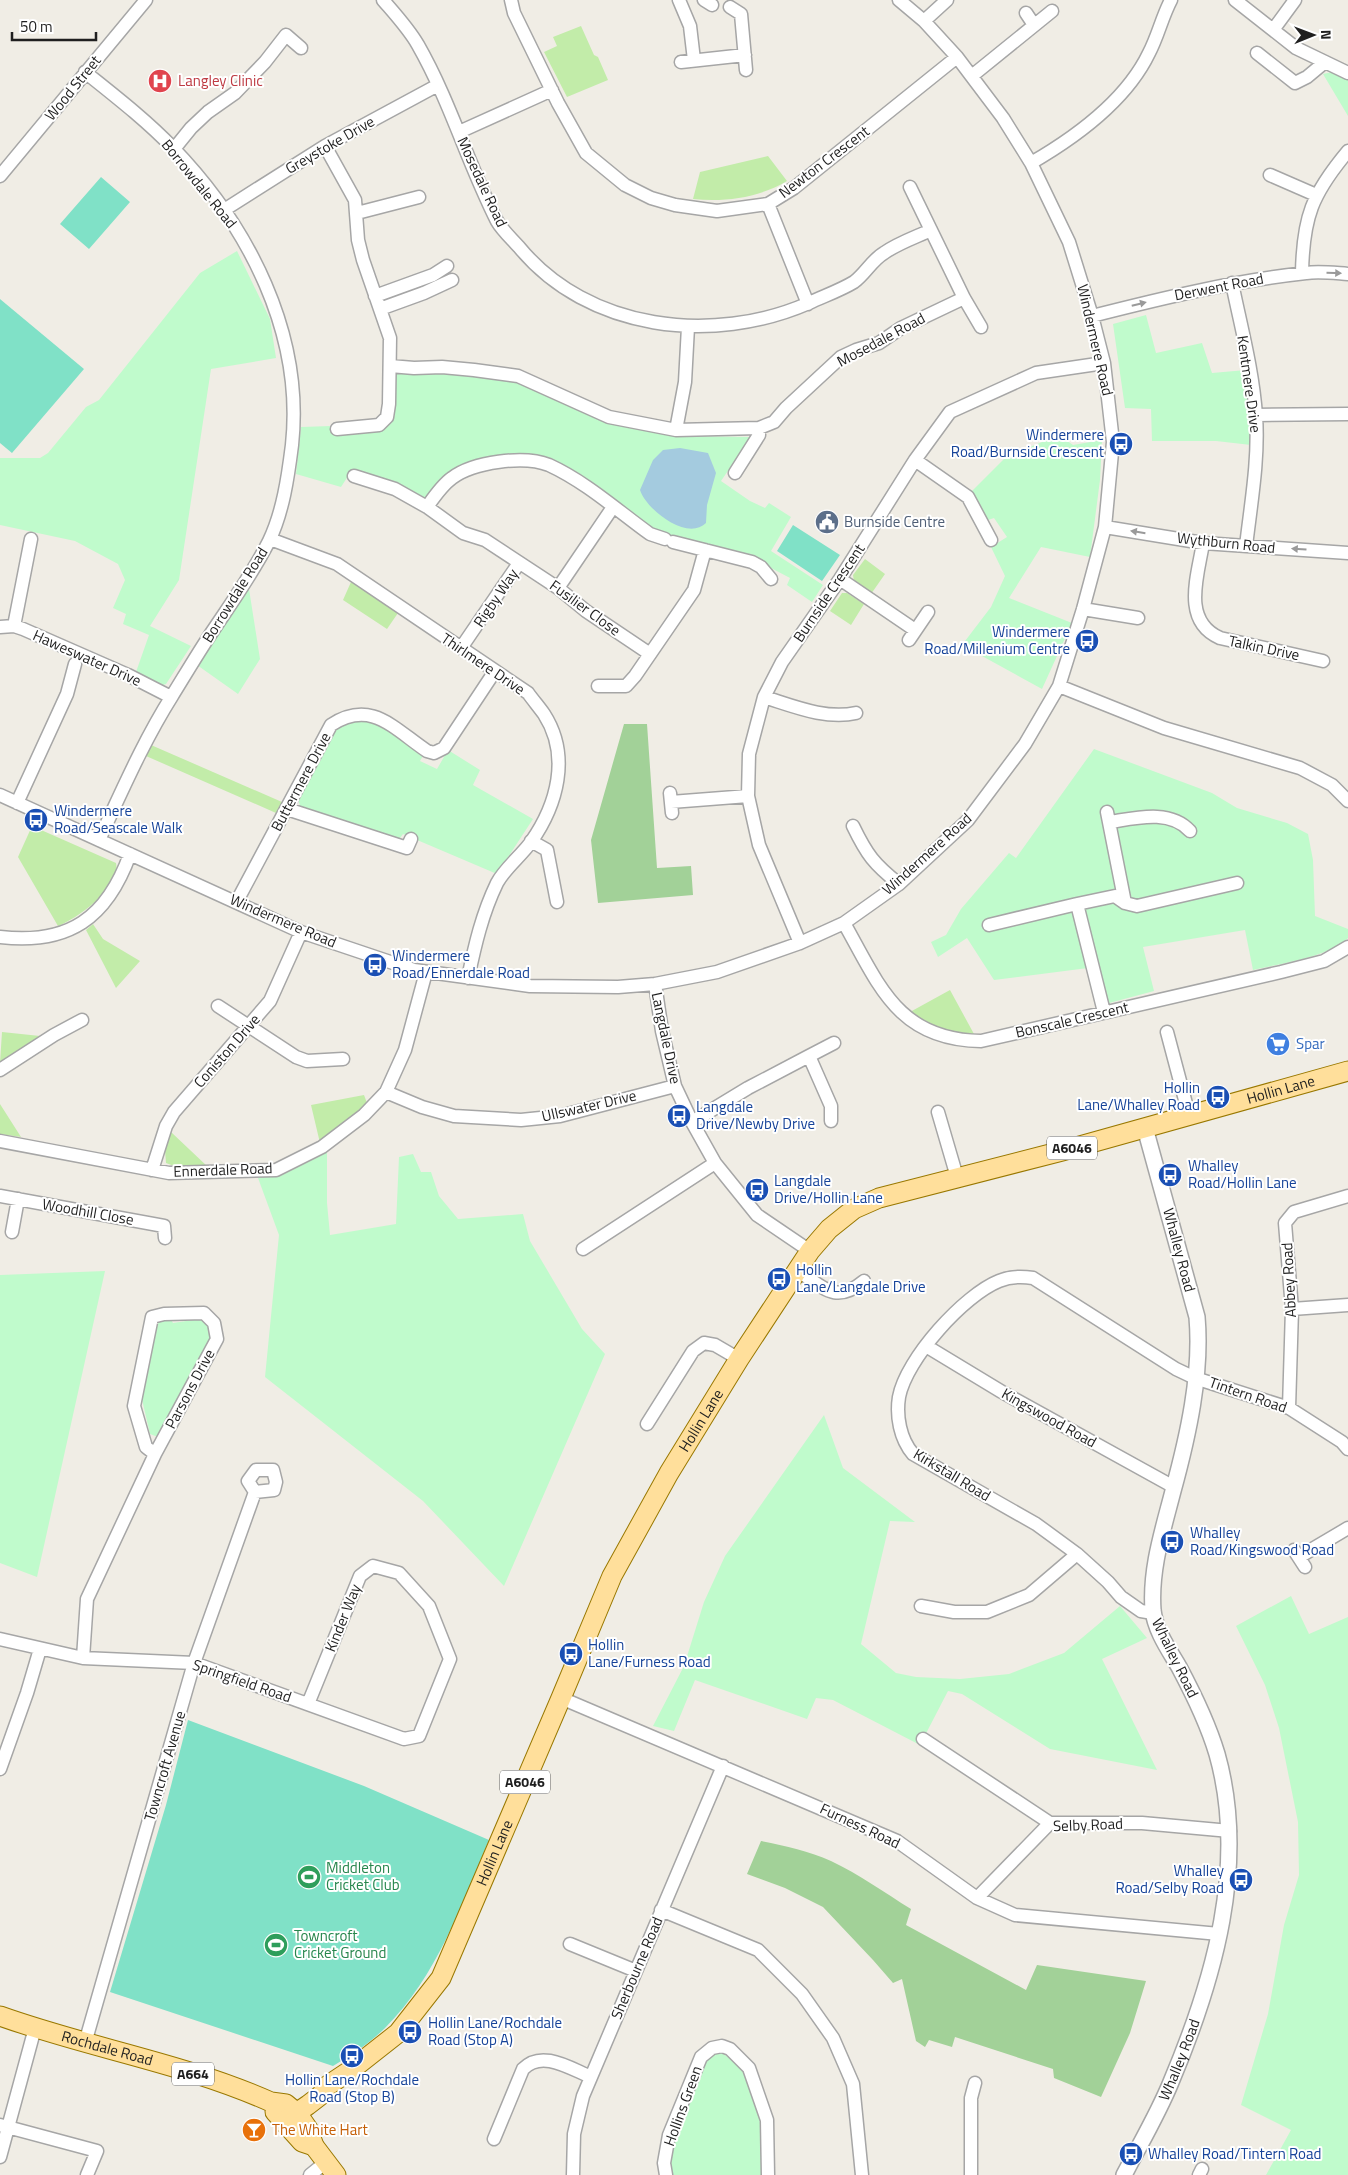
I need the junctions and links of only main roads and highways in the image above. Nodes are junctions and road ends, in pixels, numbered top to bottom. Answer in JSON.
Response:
{"nodes":[{"id":1,"x":1348,"y":1071,"type":"edge"},
{"id":2,"x":0,"y":2016,"type":"edge"},
{"id":3,"x":282,"y":2111,"type":"junction"},
{"id":4,"x":331,"y":2168,"type":"edge"}],
"edges":[{"from":1,"to":3,"type":"main road","name":"Hollin Lane","number":"A6046"},
{"from":2,"to":3,"type":"main road","name":"Rochdale Road","number":"A664"},
{"from":3,"to":4,"type":"main road"}]}
